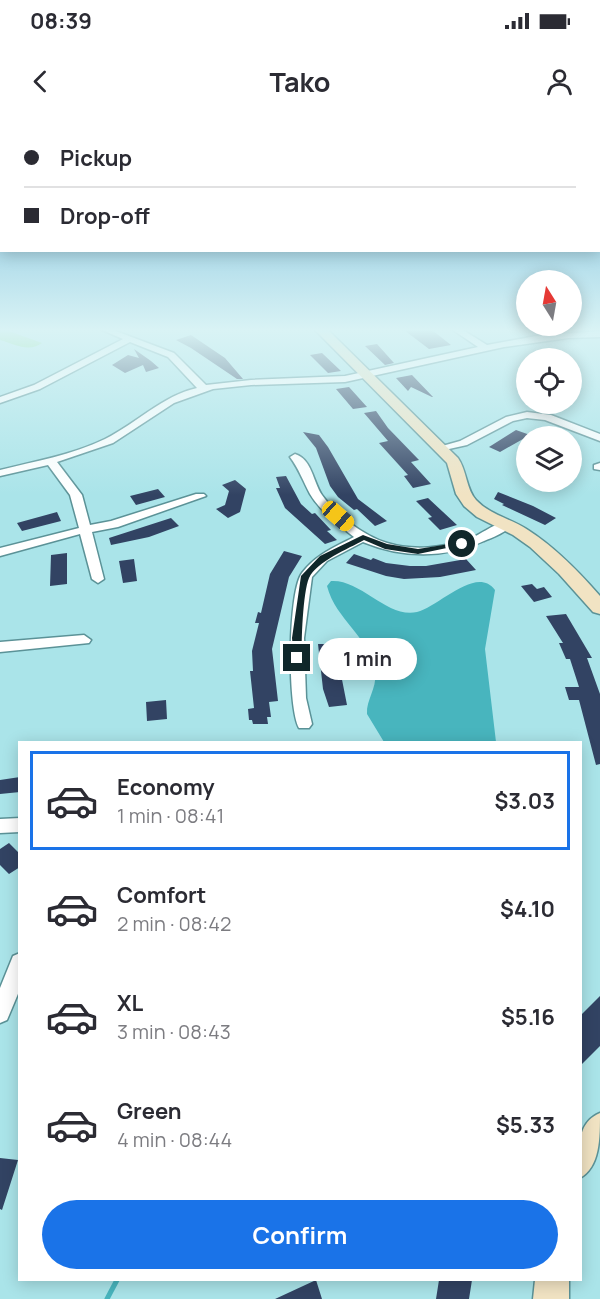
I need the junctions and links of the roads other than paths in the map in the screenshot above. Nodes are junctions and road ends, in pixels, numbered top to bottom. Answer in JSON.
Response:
{"nodes":[{"id":1,"x":41,"y":385,"type":"edge"},
{"id":2,"x":200,"y":385,"type":"edge"},
{"id":3,"x":232,"y":385,"type":"edge"},
{"id":4,"x":378,"y":385,"type":"edge"},
{"id":5,"x":204,"y":389,"type":"junction"},
{"id":6,"x":0,"y":400,"type":"edge"},
{"id":7,"x":600,"y":438,"type":"edge"},
{"id":8,"x":440,"y":448,"type":"junction"},
{"id":9,"x":295,"y":457,"type":"dead end"},
{"id":10,"x":50,"y":460,"type":"junction"},
{"id":11,"x":0,"y":473,"type":"edge"},
{"id":12,"x":200,"y":496,"type":"dead end"},
{"id":13,"x":506,"y":525,"type":"junction"},
{"id":14,"x":85,"y":530,"type":"junction"},
{"id":15,"x":363,"y":537,"type":"junction"},
{"id":16,"x":0,"y":552,"type":"edge"},
{"id":17,"x":98,"y":579,"type":"dead end"},
{"id":18,"x":600,"y":608,"type":"edge"},
{"id":19,"x":84,"y":640,"type":"dead end"},
{"id":20,"x":0,"y":647,"type":"edge"},
{"id":21,"x":304,"y":724,"type":"dead end"},
{"id":22,"x":18,"y":825,"type":"edge"},
{"id":23,"x":0,"y":826,"type":"edge"},
{"id":24,"x":18,"y":967,"type":"edge"},
{"id":25,"x":0,"y":1013,"type":"edge"},
{"id":26,"x":600,"y":1129,"type":"edge"},
{"id":27,"x":582,"y":1159,"type":"edge"},
{"id":28,"x":552,"y":1281,"type":"edge"},
{"id":29,"x":551,"y":1299,"type":"edge"}],
"edges":[{"from":1,"to":6,"type":"street"},
{"from":2,"to":5,"type":"street"},
{"from":3,"to":5,"type":"street"},
{"from":4,"to":8,"type":"street"},
{"from":5,"to":10,"type":"street"},
{"from":7,"to":8,"type":"street"},
{"from":8,"to":13,"type":"street"},
{"from":9,"to":15,"type":"street"},
{"from":10,"to":11,"type":"street"},
{"from":10,"to":14,"type":"street"},
{"from":12,"to":14,"type":"street"},
{"from":13,"to":15,"type":"street"},
{"from":13,"to":18,"type":"street"},
{"from":14,"to":16,"type":"street"},
{"from":14,"to":17,"type":"street"},
{"from":15,"to":21,"type":"street"},
{"from":19,"to":20,"type":"street"},
{"from":22,"to":23,"type":"street"},
{"from":24,"to":25,"type":"street"},
{"from":26,"to":27,"type":"street"},
{"from":28,"to":29,"type":"street"}]}
